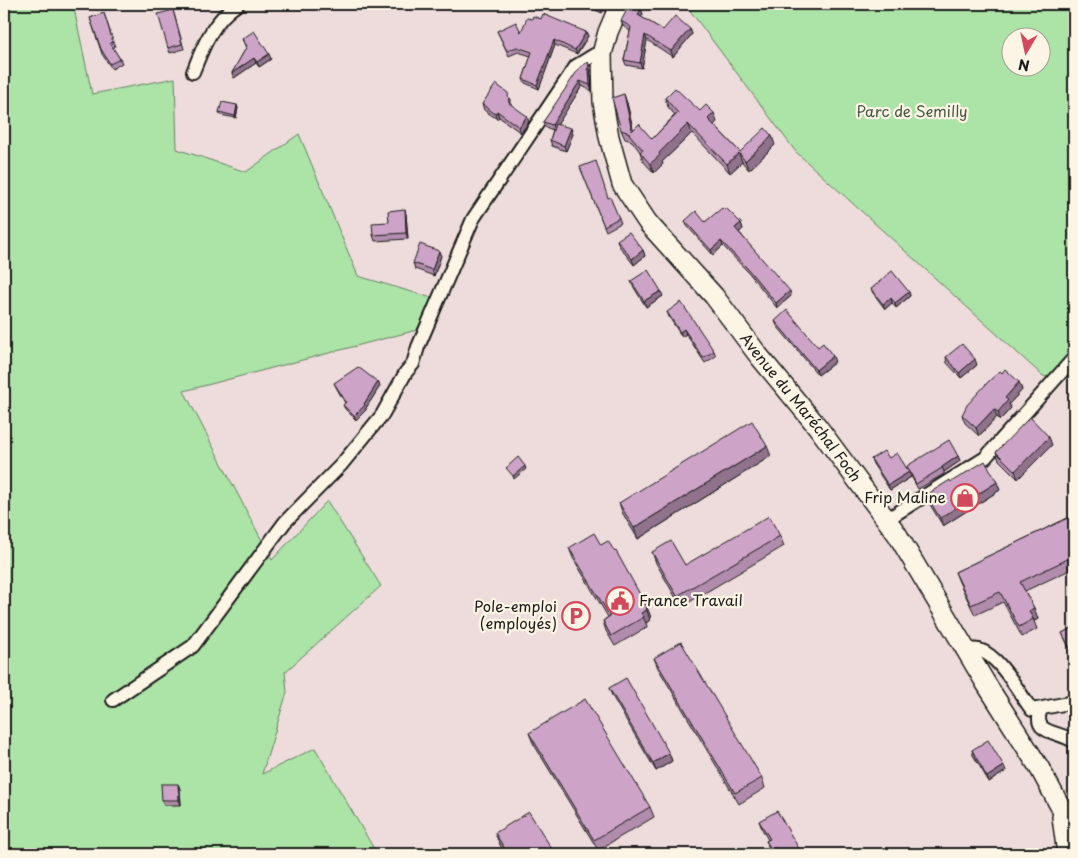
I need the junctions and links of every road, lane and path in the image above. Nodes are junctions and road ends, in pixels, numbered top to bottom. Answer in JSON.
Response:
{"nodes":[{"id":1,"x":238,"y":4,"type":"edge"},
{"id":2,"x":620,"y":4,"type":"edge"},
{"id":3,"x":602,"y":54,"type":"junction"},
{"id":4,"x":194,"y":72,"type":"dead end"},
{"id":5,"x":1074,"y":358,"type":"edge"},
{"id":6,"x":886,"y":520,"type":"junction"},
{"id":7,"x":967,"y":652,"type":"junction"},
{"id":8,"x":113,"y":700,"type":"dead end"},
{"id":9,"x":1074,"y":702,"type":"edge"},
{"id":10,"x":1041,"y":709,"type":"junction"},
{"id":11,"x":1074,"y":742,"type":"edge"},
{"id":12,"x":1059,"y":803,"type":"junction"},
{"id":13,"x":1074,"y":832,"type":"edge"},
{"id":14,"x":1068,"y":854,"type":"edge"}],
"edges":[{"from":1,"to":4,"type":"street"},
{"from":2,"to":3,"type":"main road","name":"Avenue du Maréchal Foch"},
{"from":3,"to":6,"type":"main road","name":"Avenue du Maréchal Foch"},
{"from":3,"to":8,"type":"street"},
{"from":5,"to":6,"type":"street"},
{"from":6,"to":7,"type":"main road","name":"Avenue du Maréchal Foch"},
{"from":7,"to":10,"type":"street"},
{"from":7,"to":12,"type":"main road","name":"Avenue du Maréchal Foch"},
{"from":9,"to":10,"type":"street"},
{"from":10,"to":11,"type":"street"},
{"from":12,"to":13,"type":"main road","name":"Avenue du Maréchal Foch"},
{"from":12,"to":14,"type":"main road"}]}
